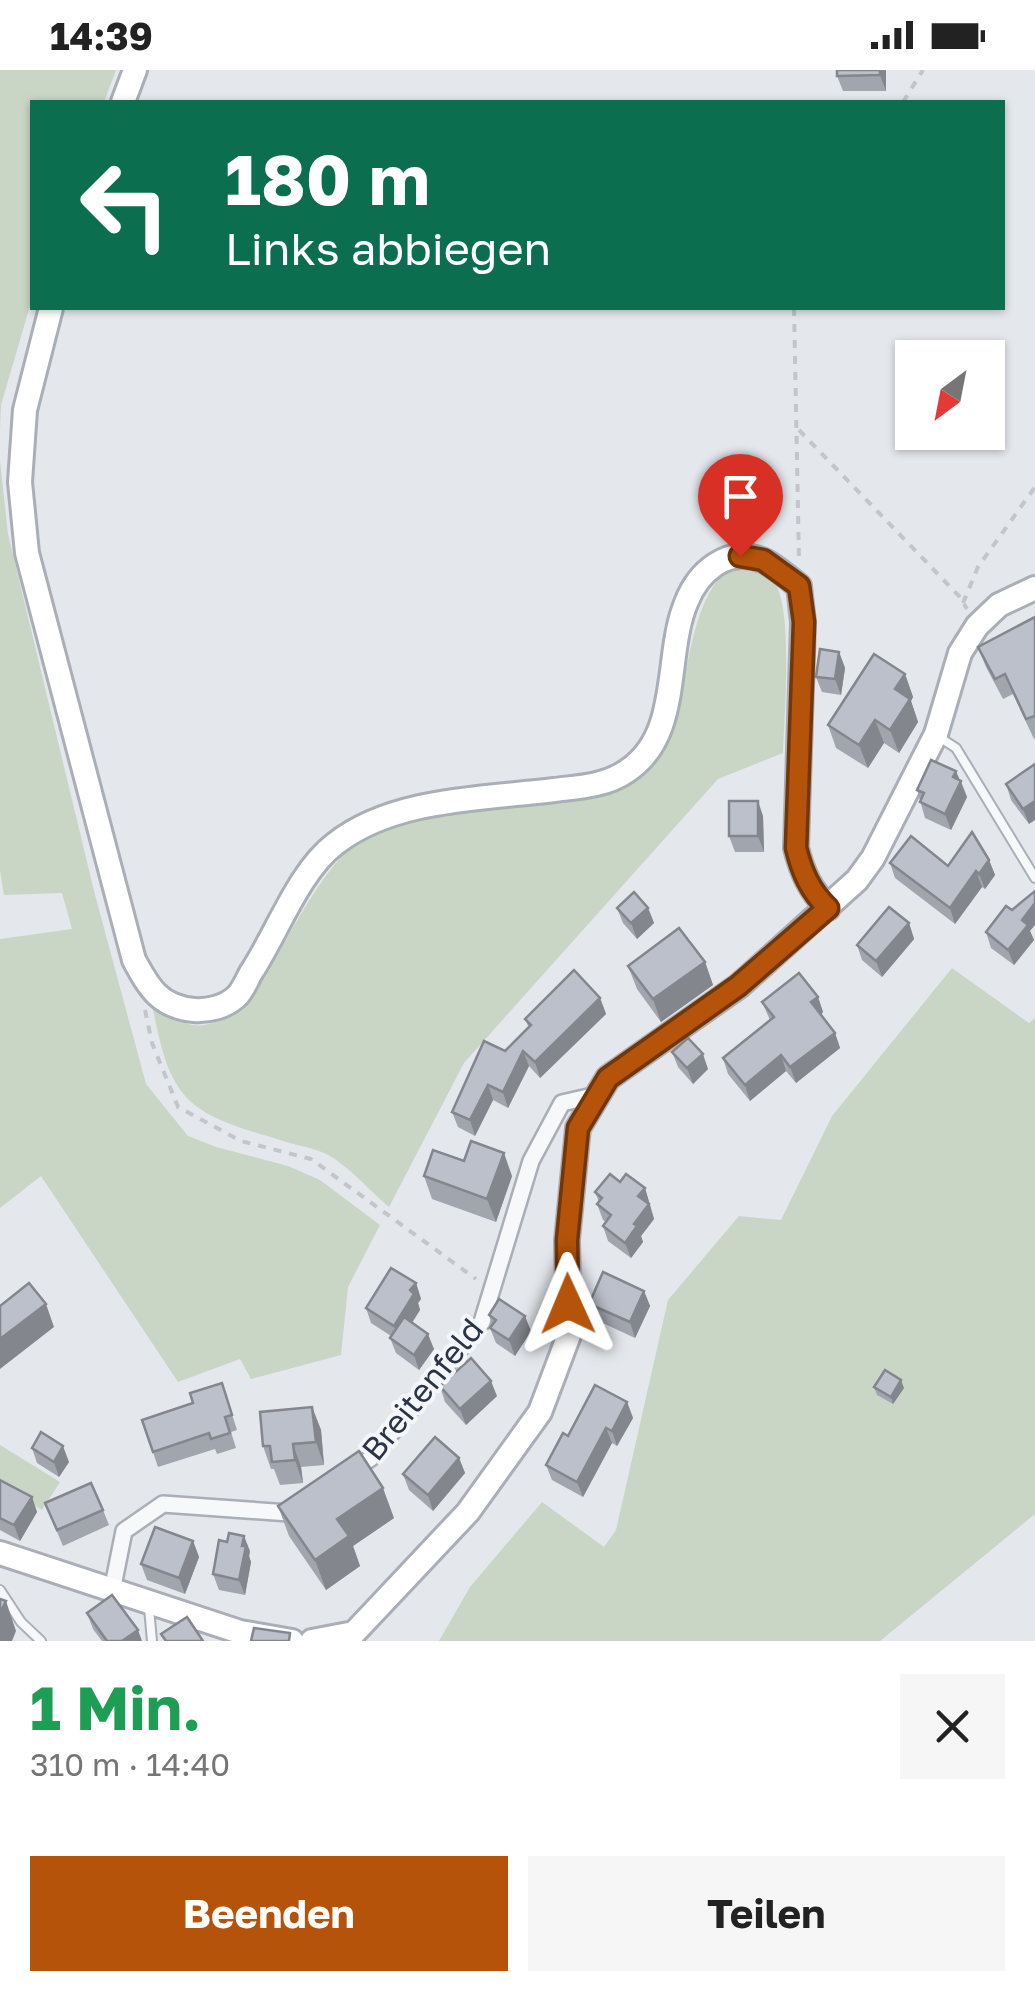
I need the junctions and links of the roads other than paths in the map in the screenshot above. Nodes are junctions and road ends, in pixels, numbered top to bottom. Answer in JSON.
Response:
{"nodes":[{"id":1,"x":134,"y":70,"type":"edge"},
{"id":2,"x":124,"y":100,"type":"edge"},
{"id":3,"x":50,"y":310,"type":"edge"},
{"id":4,"x":1035,"y":588,"type":"edge"},
{"id":5,"x":936,"y":734,"type":"junction"},
{"id":6,"x":1035,"y":878,"type":"edge"},
{"id":7,"x":828,"y":908,"type":"junction"},
{"id":8,"x":598,"y":1095,"type":"junction"},
{"id":9,"x":338,"y":1480,"type":"edge"},
{"id":10,"x":306,"y":1502,"type":"edge"},
{"id":11,"x":3,"y":1560,"type":"edge"},
{"id":12,"x":0,"y":1590,"type":"edge"},
{"id":13,"x":112,"y":1591,"type":"junction"},
{"id":14,"x":148,"y":1604,"type":"junction"},
{"id":15,"x":30,"y":1637,"type":"edge"},
{"id":16,"x":252,"y":1638,"type":"edge"},
{"id":17,"x":40,"y":1641,"type":"edge"},
{"id":18,"x":152,"y":1641,"type":"edge"},
{"id":19,"x":292,"y":1641,"type":"edge"},
{"id":20,"x":312,"y":1641,"type":"edge"}],
"edges":[{"from":1,"to":2,"type":"street"},
{"from":3,"to":7,"type":"street"},
{"from":4,"to":5,"type":"street"},
{"from":5,"to":6,"type":"lane"},
{"from":5,"to":7,"type":"street"},
{"from":7,"to":8,"type":"street"},
{"from":8,"to":9,"type":"street","name":"Breitenfeld"},
{"from":8,"to":20,"type":"street"},
{"from":10,"to":13,"type":"street"},
{"from":11,"to":13,"type":"street"},
{"from":12,"to":15,"type":"lane"},
{"from":13,"to":14,"type":"street"},
{"from":14,"to":16,"type":"street"},
{"from":14,"to":18,"type":"lane"},
{"from":15,"to":17,"type":"lane"},
{"from":16,"to":19,"type":"street"}]}
